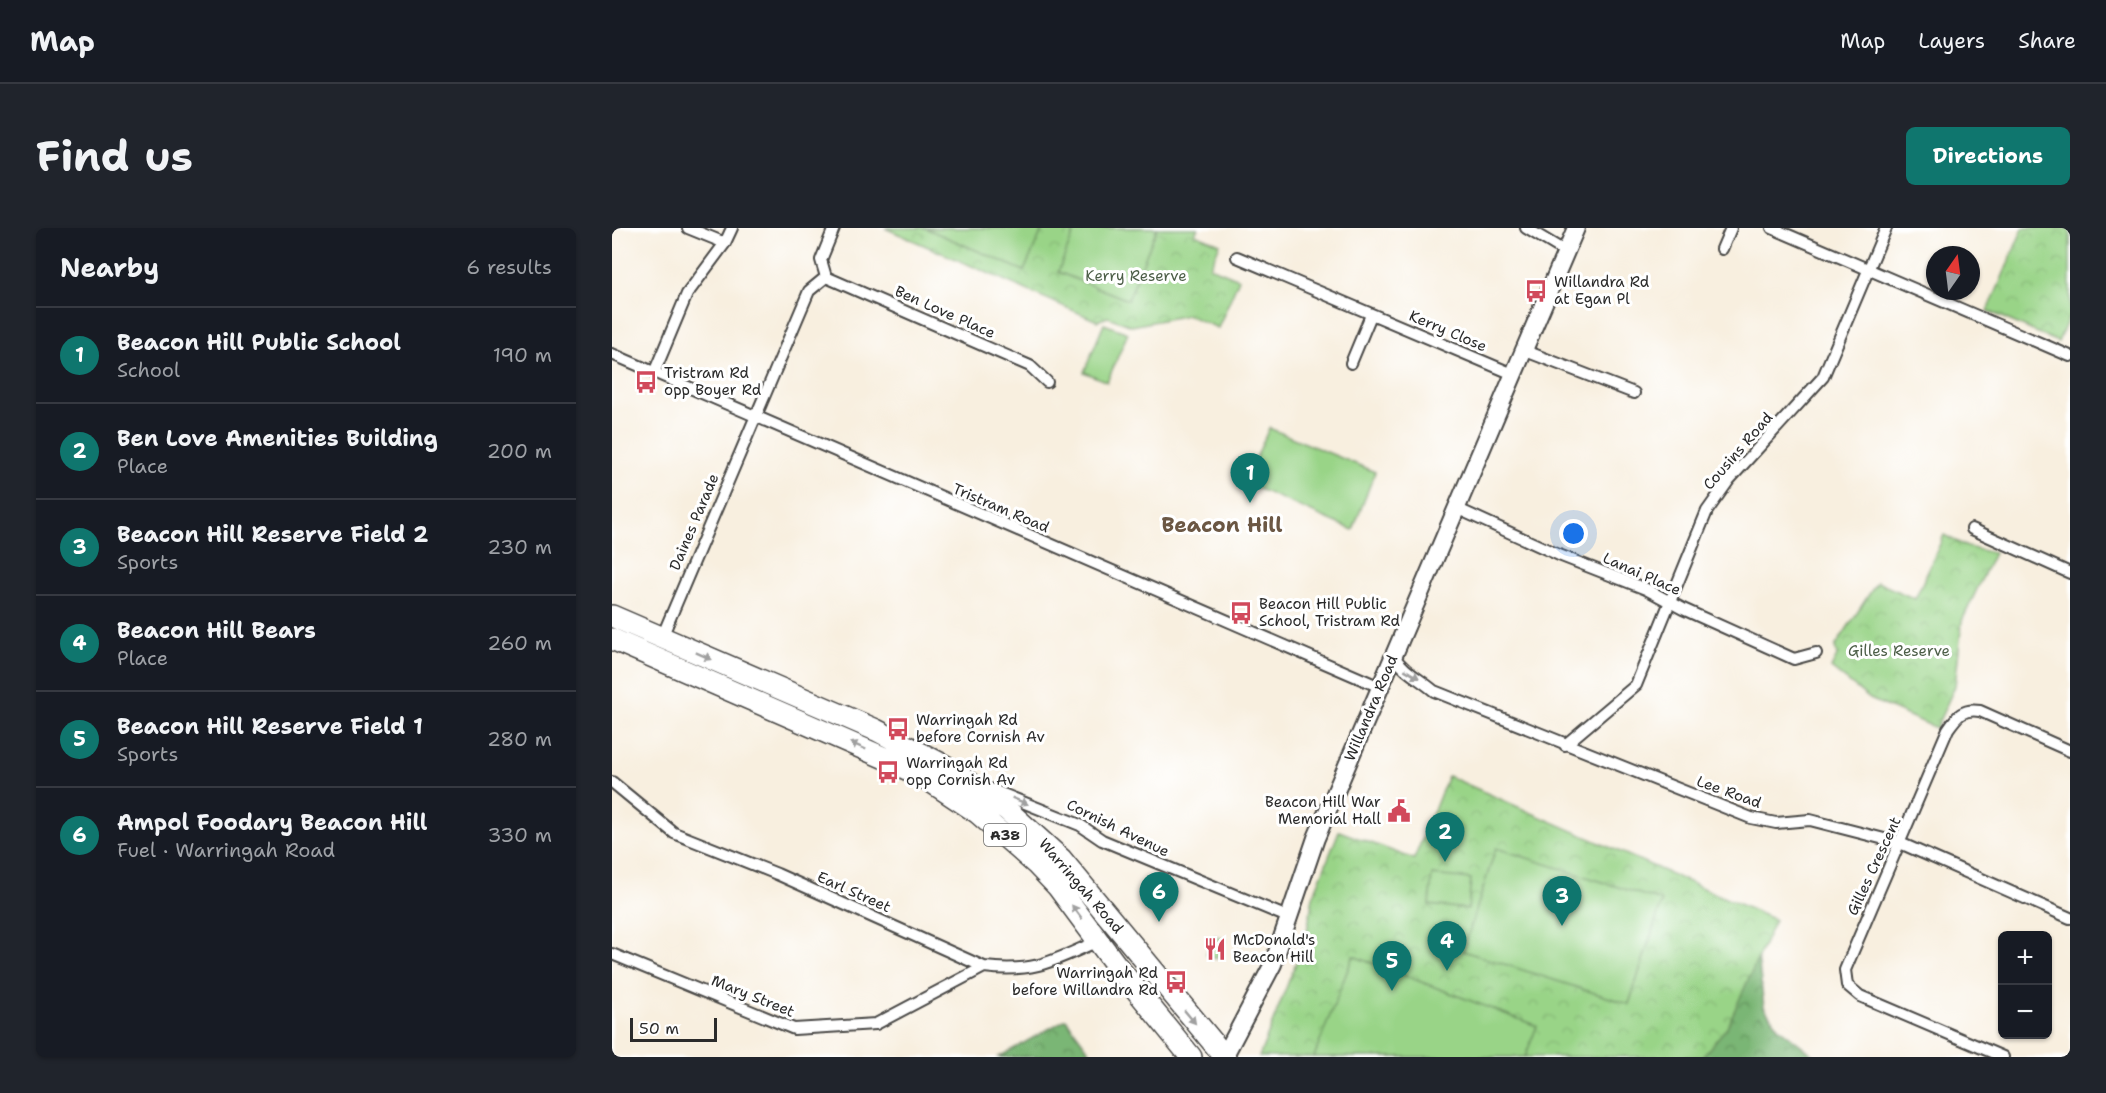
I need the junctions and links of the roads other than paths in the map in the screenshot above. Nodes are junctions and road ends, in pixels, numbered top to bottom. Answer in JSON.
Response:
{"nodes":[{"id":1,"x":688,"y":228,"type":"edge"},
{"id":2,"x":732,"y":228,"type":"edge"},
{"id":3,"x":834,"y":228,"type":"edge"},
{"id":4,"x":1526,"y":228,"type":"edge"},
{"id":5,"x":1576,"y":228,"type":"edge"},
{"id":6,"x":1731,"y":228,"type":"edge"},
{"id":7,"x":1772,"y":228,"type":"edge"},
{"id":8,"x":1886,"y":228,"type":"edge"},
{"id":9,"x":725,"y":243,"type":"junction"},
{"id":10,"x":1722,"y":249,"type":"dead end"},
{"id":11,"x":1566,"y":252,"type":"junction"},
{"id":12,"x":1237,"y":257,"type":"dead end"},
{"id":13,"x":1869,"y":270,"type":"junction"},
{"id":14,"x":826,"y":277,"type":"junction"},
{"id":15,"x":1371,"y":315,"type":"junction"},
{"id":16,"x":1523,"y":350,"type":"junction"},
{"id":17,"x":612,"y":354,"type":"edge"},
{"id":18,"x":2070,"y":356,"type":"edge"},
{"id":19,"x":1351,"y":363,"type":"dead end"},
{"id":20,"x":654,"y":373,"type":"junction"},
{"id":21,"x":1513,"y":374,"type":"junction"},
{"id":22,"x":1047,"y":382,"type":"dead end"},
{"id":23,"x":1634,"y":393,"type":"dead end"},
{"id":24,"x":754,"y":418,"type":"junction"},
{"id":25,"x":1456,"y":508,"type":"junction"},
{"id":26,"x":1972,"y":529,"type":"dead end"},
{"id":27,"x":2070,"y":573,"type":"edge"},
{"id":28,"x":1669,"y":600,"type":"junction"},
{"id":29,"x":612,"y":616,"type":"edge"},
{"id":30,"x":662,"y":637,"type":"junction"},
{"id":31,"x":612,"y":639,"type":"edge"},
{"id":32,"x":1816,"y":653,"type":"dead end"},
{"id":33,"x":1393,"y":655,"type":"junction"},
{"id":34,"x":1380,"y":687,"type":"junction"},
{"id":35,"x":1565,"y":745,"type":"junction"},
{"id":36,"x":2070,"y":751,"type":"edge"},
{"id":37,"x":966,"y":779,"type":"junction"},
{"id":38,"x":612,"y":782,"type":"edge"},
{"id":39,"x":1900,"y":843,"type":"junction"},
{"id":40,"x":1290,"y":918,"type":"junction"},
{"id":41,"x":2070,"y":918,"type":"edge"},
{"id":42,"x":1098,"y":940,"type":"junction"},
{"id":43,"x":612,"y":955,"type":"edge"},
{"id":44,"x":984,"y":967,"type":"junction"},
{"id":45,"x":1191,"y":1057,"type":"edge"},
{"id":46,"x":1224,"y":1057,"type":"edge"},
{"id":47,"x":2002,"y":1057,"type":"edge"}],
"edges":[{"from":1,"to":9,"type":"street"},
{"from":2,"to":9,"type":"street"},
{"from":3,"to":14,"type":"street"},
{"from":4,"to":11,"type":"street"},
{"from":5,"to":11,"type":"main road","name":"Willandra Road"},
{"from":6,"to":10,"type":"street"},
{"from":7,"to":13,"type":"street"},
{"from":8,"to":13,"type":"street","name":"Cousins Road"},
{"from":9,"to":20,"type":"street"},
{"from":11,"to":16,"type":"main road","name":"Willandra Road"},
{"from":12,"to":15,"type":"street","name":"Kerry Close"},
{"from":13,"to":18,"type":"street"},
{"from":13,"to":28,"type":"street","name":"Cousins Road"},
{"from":14,"to":22,"type":"street","name":"Ben Love Place"},
{"from":14,"to":24,"type":"street"},
{"from":15,"to":19,"type":"street"},
{"from":15,"to":21,"type":"street","name":"Kerry Close"},
{"from":16,"to":21,"type":"main road","name":"Willandra Road"},
{"from":16,"to":23,"type":"street"},
{"from":17,"to":20,"type":"street","name":"Tristram Road"},
{"from":20,"to":24,"type":"street","name":"Tristram Road"},
{"from":21,"to":25,"type":"main road","name":"Willandra Road"},
{"from":24,"to":30,"type":"street","name":"Daines Parade"},
{"from":24,"to":34,"type":"street","name":"Tristram Road"},
{"from":25,"to":28,"type":"street","name":"Lanai Place"},
{"from":25,"to":33,"type":"main road","name":"Willandra Road"},
{"from":26,"to":27,"type":"street"},
{"from":28,"to":32,"type":"street","name":"Lanai Place"},
{"from":28,"to":35,"type":"street","name":"Cousins Road"},
{"from":29,"to":30,"type":"highway","name":"Warringah Road","number":"A38"},
{"from":30,"to":37,"type":"highway","name":"Warringah Road","number":"A38","one_way":true},
{"from":42,"to":31,"type":"highway","name":"Warringah Road","number":"A38","one_way":true},
{"from":33,"to":34,"type":"main road","name":"Willandra Road"},
{"from":33,"to":35,"type":"street","name":"Lee Road","one_way":true},
{"from":34,"to":40,"type":"main road","name":"Willandra Road"},
{"from":35,"to":39,"type":"street","name":"Lee Road"},
{"from":36,"to":39,"type":"street","name":"Gilles Crescent"},
{"from":37,"to":40,"type":"street","name":"Cornish Avenue","one_way":true},
{"from":37,"to":46,"type":"highway","name":"Warringah Road","number":"A38","one_way":true},
{"from":38,"to":44,"type":"street","name":"Earl Street"},
{"from":39,"to":41,"type":"street","name":"Lee Road"},
{"from":39,"to":47,"type":"street","name":"Gilles Crescent"},
{"from":40,"to":46,"type":"main road","name":"Willandra Road"},
{"from":42,"to":44,"type":"street","name":"Earl Street"},
{"from":42,"to":45,"type":"highway","name":"Warringah Road","number":"A38"},
{"from":43,"to":44,"type":"street","name":"Mary Street"}]}
